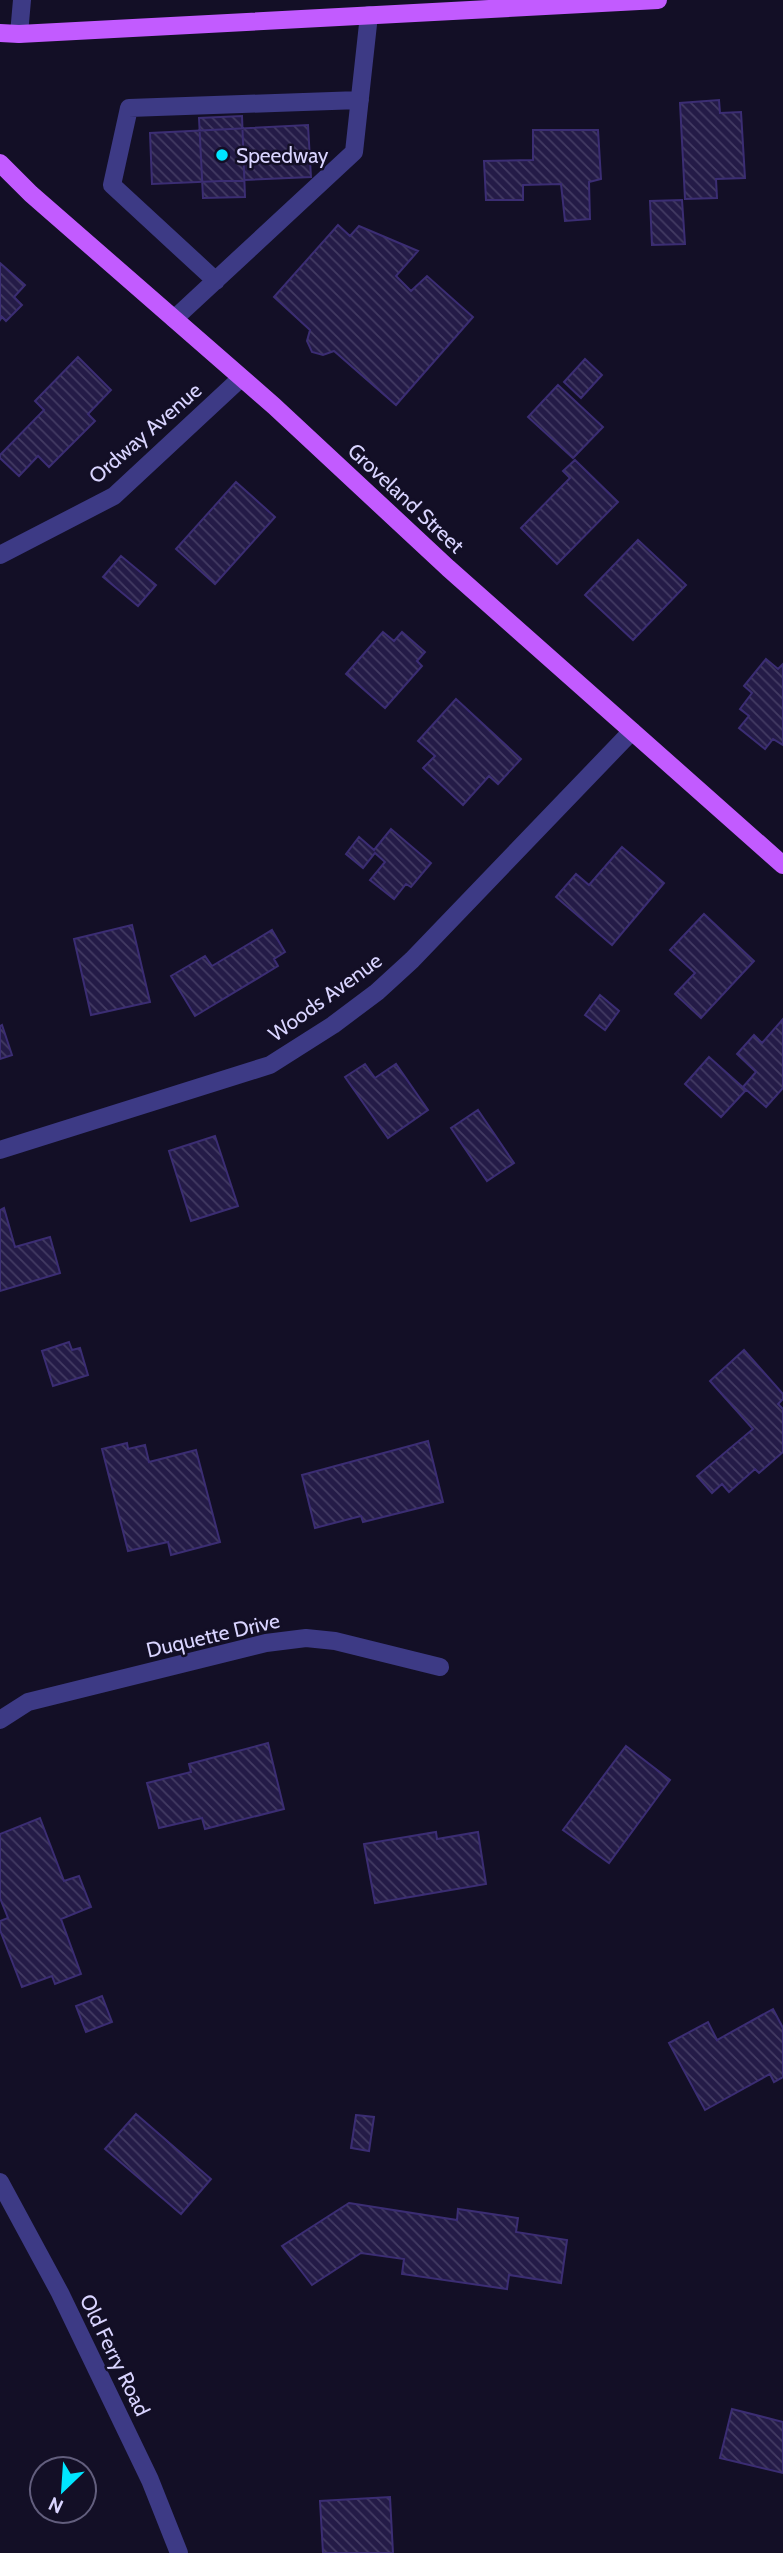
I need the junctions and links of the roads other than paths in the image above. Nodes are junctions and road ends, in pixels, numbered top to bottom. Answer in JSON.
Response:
{"nodes":[{"id":1,"x":22,"y":0,"type":"edge"},
{"id":2,"x":658,"y":0,"type":"edge"},
{"id":3,"x":369,"y":15,"type":"junction"},
{"id":4,"x":0,"y":33,"type":"edge"},
{"id":5,"x":19,"y":34,"type":"junction"},
{"id":6,"x":360,"y":100,"type":"junction"},
{"id":7,"x":0,"y":163,"type":"edge"},
{"id":8,"x":216,"y":281,"type":"junction"},
{"id":9,"x":174,"y":319,"type":"junction"},
{"id":10,"x":241,"y":378,"type":"junction"},
{"id":11,"x":0,"y":555,"type":"edge"},
{"id":12,"x":632,"y":731,"type":"junction"},
{"id":13,"x":783,"y":865,"type":"edge"},
{"id":14,"x":0,"y":1150,"type":"edge"},
{"id":15,"x":440,"y":1667,"type":"dead end"},
{"id":16,"x":0,"y":1720,"type":"edge"},
{"id":17,"x":0,"y":2182,"type":"edge"},
{"id":18,"x":179,"y":2553,"type":"edge"}],
"edges":[{"from":1,"to":5,"type":"street"},
{"from":2,"to":3,"type":"main road"},
{"from":3,"to":5,"type":"main road"},
{"from":3,"to":6,"type":"street"},
{"from":4,"to":5,"type":"main road"},
{"from":6,"to":8,"type":"street"},
{"from":6,"to":8,"type":"street"},
{"from":7,"to":9,"type":"main road","name":"Groveland Street"},
{"from":8,"to":9,"type":"street"},
{"from":9,"to":10,"type":"main road","name":"Groveland Street"},
{"from":10,"to":11,"type":"street","name":"Ordway Avenue"},
{"from":10,"to":12,"type":"main road","name":"Groveland Street"},
{"from":12,"to":13,"type":"main road","name":"Groveland Street"},
{"from":12,"to":14,"type":"street","name":"Woods Avenue"},
{"from":15,"to":16,"type":"street","name":"Duquette Drive"},
{"from":17,"to":18,"type":"street","name":"Old Ferry Road"}]}
